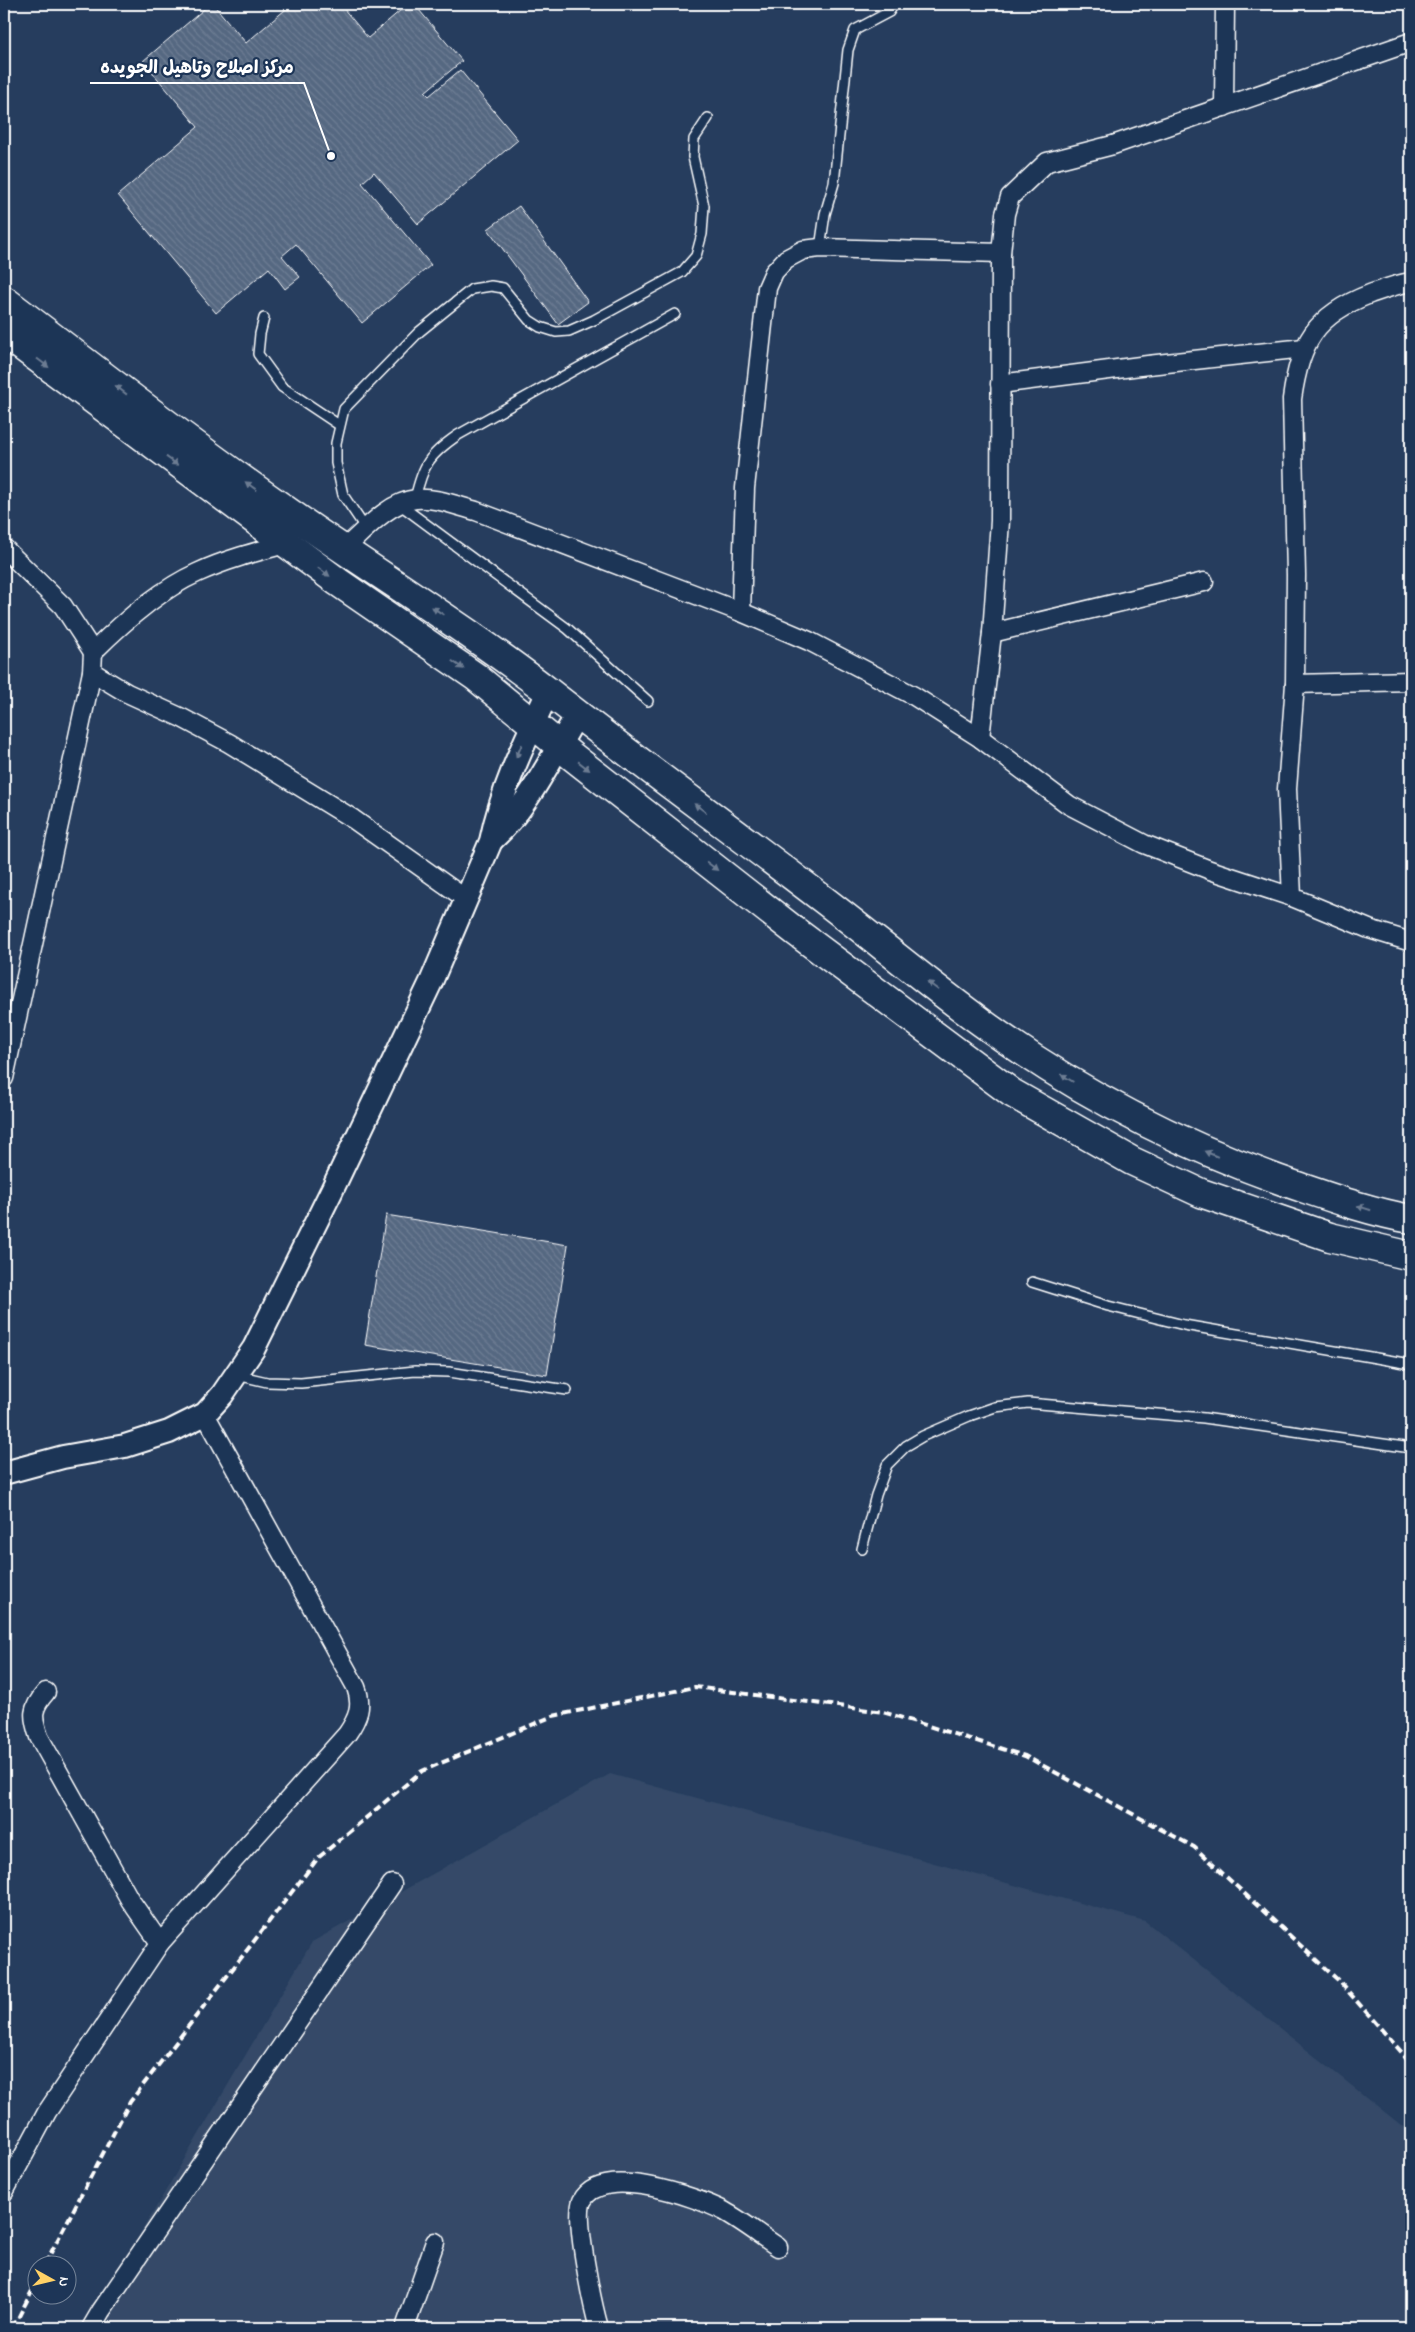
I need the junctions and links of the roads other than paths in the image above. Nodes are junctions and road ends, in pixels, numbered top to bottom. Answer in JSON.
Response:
{"nodes":[{"id":1,"x":894,"y":4,"type":"edge"},
{"id":2,"x":1225,"y":4,"type":"edge"},
{"id":3,"x":1411,"y":42,"type":"edge"},
{"id":4,"x":1224,"y":107,"type":"junction"},
{"id":5,"x":708,"y":118,"type":"dead end"},
{"id":6,"x":820,"y":248,"type":"junction"},
{"id":7,"x":1001,"y":253,"type":"junction"},
{"id":8,"x":1411,"y":282,"type":"edge"},
{"id":9,"x":4,"y":300,"type":"edge"},
{"id":10,"x":675,"y":314,"type":"dead end"},
{"id":11,"x":264,"y":318,"type":"dead end"},
{"id":12,"x":4,"y":333,"type":"edge"},
{"id":13,"x":1304,"y":348,"type":"junction"},
{"id":14,"x":1000,"y":384,"type":"junction"},
{"id":15,"x":339,"y":425,"type":"junction"},
{"id":16,"x":407,"y":502,"type":"junction"},
{"id":17,"x":366,"y":530,"type":"junction"},
{"id":18,"x":285,"y":544,"type":"junction"},
{"id":19,"x":4,"y":548,"type":"edge"},
{"id":20,"x":344,"y":549,"type":"junction"},
{"id":21,"x":1204,"y":582,"type":"dead end"},
{"id":22,"x":741,"y":612,"type":"junction"},
{"id":23,"x":992,"y":633,"type":"junction"},
{"id":24,"x":93,"y":652,"type":"junction"},
{"id":25,"x":92,"y":672,"type":"junction"},
{"id":26,"x":1411,"y":681,"type":"edge"},
{"id":27,"x":1295,"y":684,"type":"junction"},
{"id":28,"x":548,"y":692,"type":"junction"},
{"id":29,"x":648,"y":701,"type":"dead end"},
{"id":30,"x":577,"y":715,"type":"junction"},
{"id":31,"x":533,"y":723,"type":"junction"},
{"id":32,"x":980,"y":738,"type":"junction"},
{"id":33,"x":558,"y":745,"type":"junction"},
{"id":34,"x":491,"y":841,"type":"junction"},
{"id":35,"x":1292,"y":897,"type":"junction"},
{"id":36,"x":466,"y":899,"type":"junction"},
{"id":37,"x":1411,"y":942,"type":"edge"},
{"id":38,"x":4,"y":1078,"type":"edge"},
{"id":39,"x":1411,"y":1219,"type":"edge"},
{"id":40,"x":1411,"y":1256,"type":"edge"},
{"id":41,"x":1032,"y":1282,"type":"dead end"},
{"id":42,"x":1411,"y":1364,"type":"edge"},
{"id":43,"x":237,"y":1375,"type":"junction"},
{"id":44,"x":567,"y":1390,"type":"dead end"},
{"id":45,"x":205,"y":1414,"type":"junction"},
{"id":46,"x":1411,"y":1448,"type":"edge"},
{"id":47,"x":4,"y":1473,"type":"edge"},
{"id":48,"x":862,"y":1549,"type":"dead end"},
{"id":49,"x":46,"y":1692,"type":"dead end"},
{"id":50,"x":392,"y":1884,"type":"dead end"},
{"id":51,"x":160,"y":1944,"type":"junction"},
{"id":52,"x":4,"y":2192,"type":"edge"},
{"id":53,"x":435,"y":2242,"type":"dead end"},
{"id":54,"x":778,"y":2247,"type":"dead end"},
{"id":55,"x":91,"y":2328,"type":"edge"},
{"id":56,"x":405,"y":2328,"type":"edge"},
{"id":57,"x":599,"y":2328,"type":"edge"}],
"edges":[{"from":1,"to":6,"type":"lane"},
{"from":2,"to":4,"type":"street"},
{"from":3,"to":4,"type":"street"},
{"from":4,"to":7,"type":"street"},
{"from":5,"to":15,"type":"lane"},
{"from":6,"to":7,"type":"street"},
{"from":6,"to":22,"type":"street"},
{"from":7,"to":14,"type":"street"},
{"from":8,"to":13,"type":"street"},
{"from":20,"to":9,"type":"highway","one_way":true},
{"from":10,"to":16,"type":"lane"},
{"from":11,"to":15,"type":"lane"},
{"from":12,"to":18,"type":"highway","one_way":true},
{"from":13,"to":14,"type":"street"},
{"from":13,"to":27,"type":"street"},
{"from":14,"to":23,"type":"street"},
{"from":15,"to":17,"type":"lane"},
{"from":16,"to":17,"type":"street"},
{"from":16,"to":22,"type":"street"},
{"from":16,"to":29,"type":"lane"},
{"from":17,"to":20,"type":"street"},
{"from":18,"to":24,"type":"street"},
{"from":18,"to":31,"type":"highway","one_way":true},
{"from":19,"to":24,"type":"street"},
{"from":28,"to":20,"type":"highway","one_way":true},
{"from":21,"to":23,"type":"street"},
{"from":22,"to":32,"type":"street"},
{"from":23,"to":32,"type":"street"},
{"from":24,"to":25,"type":"street"},
{"from":25,"to":36,"type":"street"},
{"from":25,"to":38,"type":"street"},
{"from":26,"to":27,"type":"street"},
{"from":27,"to":35,"type":"street"},
{"from":28,"to":30,"type":"highway"},
{"from":28,"to":31,"type":"street"},
{"from":30,"to":33,"type":"street"},
{"from":39,"to":30,"type":"highway","one_way":true},
{"from":31,"to":33,"type":"highway"},
{"from":31,"to":34,"type":"street","one_way":true},
{"from":32,"to":35,"type":"street"},
{"from":33,"to":34,"type":"street"},
{"from":33,"to":40,"type":"highway","one_way":true},
{"from":34,"to":36,"type":"street"},
{"from":35,"to":37,"type":"street"},
{"from":36,"to":43,"type":"street"},
{"from":41,"to":42,"type":"lane"},
{"from":43,"to":44,"type":"lane"},
{"from":43,"to":45,"type":"street"},
{"from":45,"to":47,"type":"street"},
{"from":45,"to":51,"type":"street"},
{"from":46,"to":48,"type":"lane"},
{"from":49,"to":51,"type":"street"},
{"from":50,"to":55,"type":"street"},
{"from":51,"to":52,"type":"street"},
{"from":53,"to":56,"type":"street"},
{"from":54,"to":57,"type":"street"}]}
